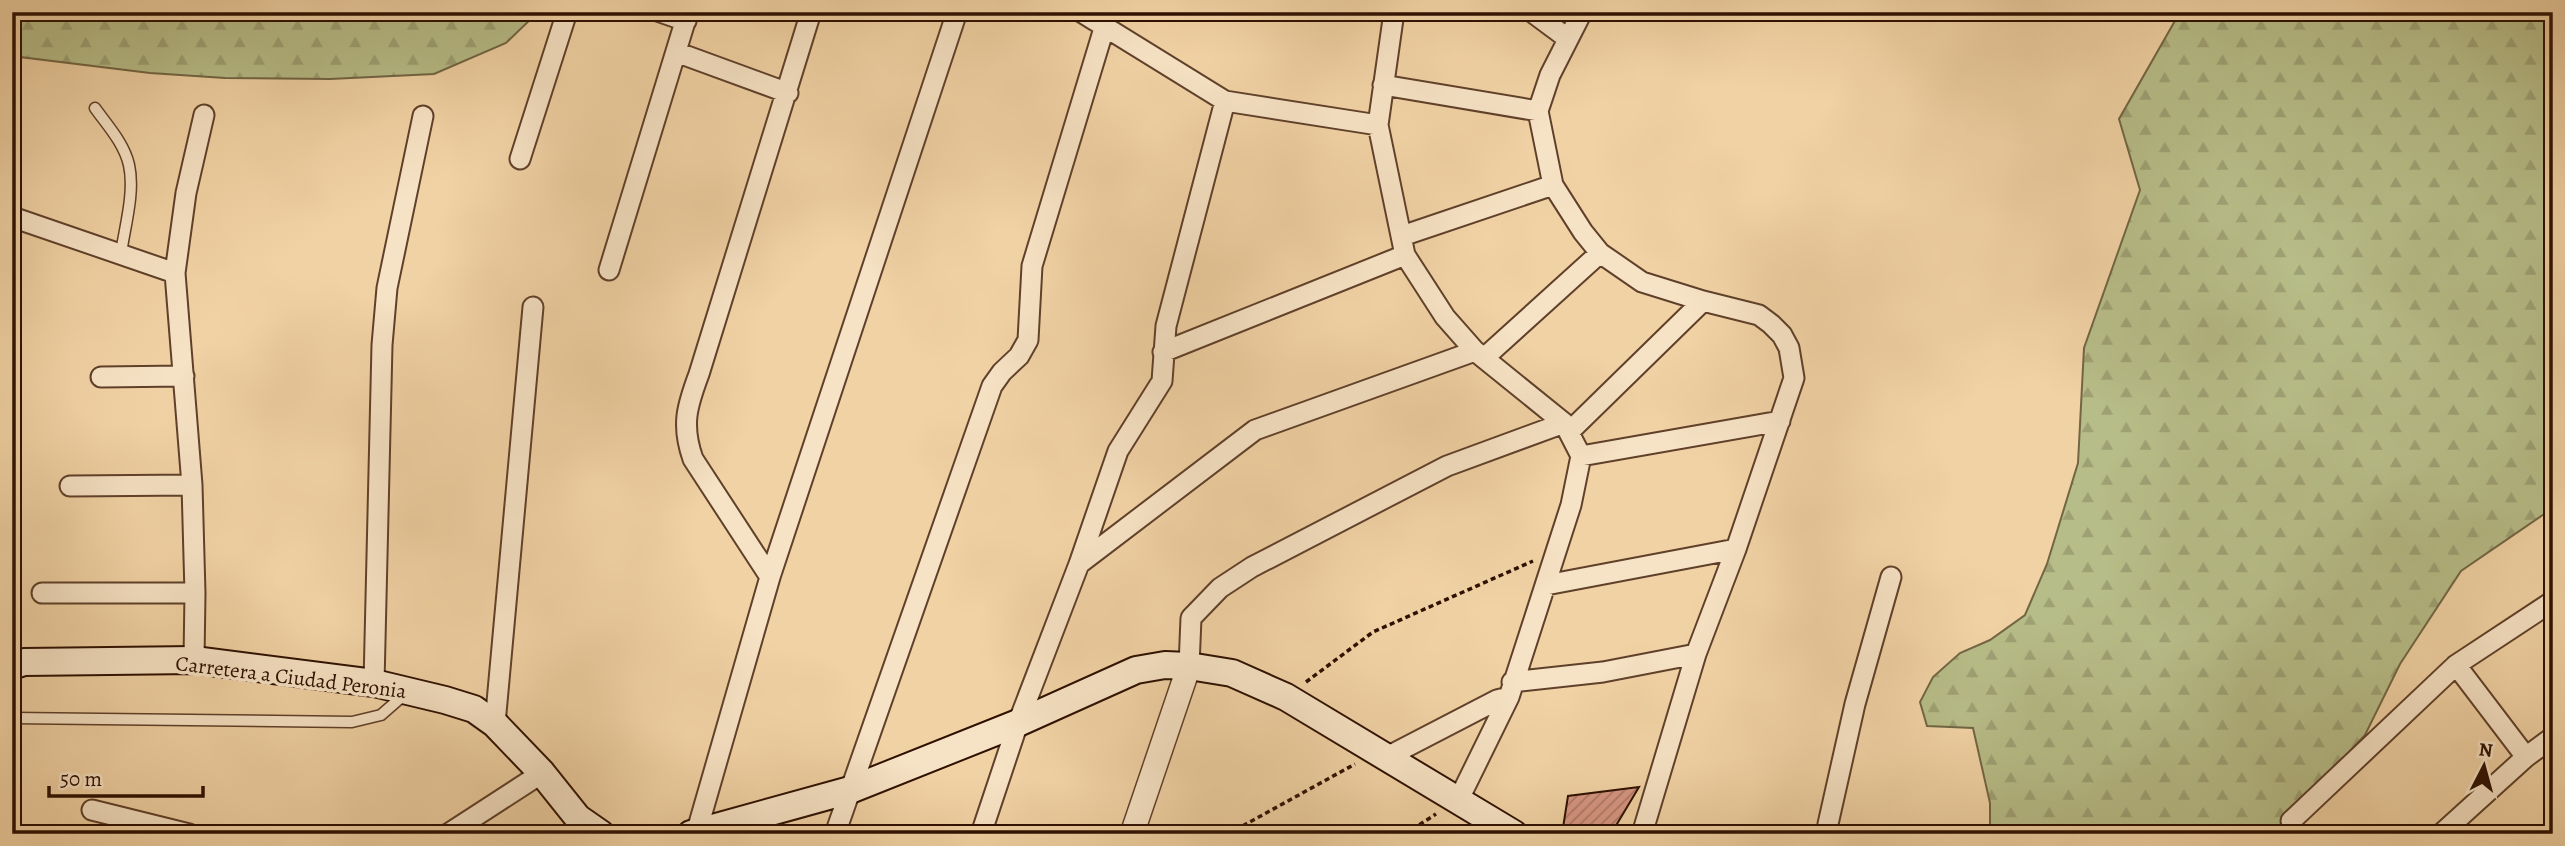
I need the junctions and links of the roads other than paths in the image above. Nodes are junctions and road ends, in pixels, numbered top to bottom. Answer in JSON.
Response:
{"nodes":[{"id":1,"x":567,"y":12,"type":"edge"},
{"id":2,"x":660,"y":12,"type":"edge"},
{"id":3,"x":811,"y":12,"type":"edge"},
{"id":4,"x":957,"y":12,"type":"edge"},
{"id":5,"x":1081,"y":12,"type":"edge"},
{"id":6,"x":1394,"y":12,"type":"edge"},
{"id":7,"x":1532,"y":12,"type":"edge"},
{"id":8,"x":1582,"y":12,"type":"edge"},
{"id":9,"x":687,"y":16,"type":"edge"},
{"id":10,"x":1105,"y":25,"type":"junction"},
{"id":11,"x":1567,"y":38,"type":"junction"},
{"id":12,"x":676,"y":52,"type":"junction"},
{"id":13,"x":1382,"y":85,"type":"junction"},
{"id":14,"x":788,"y":93,"type":"junction"},
{"id":15,"x":1225,"y":101,"type":"junction"},
{"id":16,"x":95,"y":108,"type":"dead end"},
{"id":17,"x":1538,"y":111,"type":"junction"},
{"id":18,"x":204,"y":115,"type":"dead end"},
{"id":19,"x":423,"y":116,"type":"dead end"},
{"id":20,"x":1378,"y":125,"type":"junction"},
{"id":21,"x":520,"y":159,"type":"dead end"},
{"id":22,"x":1553,"y":185,"type":"junction"},
{"id":23,"x":13,"y":216,"type":"edge"},
{"id":24,"x":1404,"y":245,"type":"junction"},
{"id":25,"x":121,"y":253,"type":"junction"},
{"id":26,"x":1600,"y":253,"type":"junction"},
{"id":27,"x":609,"y":270,"type":"dead end"},
{"id":28,"x":175,"y":272,"type":"junction"},
{"id":29,"x":1703,"y":301,"type":"junction"},
{"id":30,"x":533,"y":307,"type":"dead end"},
{"id":31,"x":1163,"y":352,"type":"junction"},
{"id":32,"x":1479,"y":354,"type":"junction"},
{"id":33,"x":184,"y":376,"type":"junction"},
{"id":34,"x":101,"y":377,"type":"dead end"},
{"id":35,"x":1780,"y":421,"type":"junction"},
{"id":36,"x":1567,"y":428,"type":"junction"},
{"id":37,"x":1581,"y":456,"type":"junction"},
{"id":38,"x":191,"y":485,"type":"junction"},
{"id":39,"x":70,"y":486,"type":"dead end"},
{"id":40,"x":1736,"y":550,"type":"junction"},
{"id":41,"x":1079,"y":564,"type":"junction"},
{"id":42,"x":770,"y":577,"type":"junction"},
{"id":43,"x":1891,"y":577,"type":"dead end"},
{"id":44,"x":1546,"y":585,"type":"junction"},
{"id":45,"x":42,"y":593,"type":"dead end"},
{"id":46,"x":195,"y":593,"type":"junction"},
{"id":47,"x":2553,"y":601,"type":"edge"},
{"id":48,"x":1696,"y":654,"type":"junction"},
{"id":49,"x":194,"y":660,"type":"junction"},
{"id":50,"x":2456,"y":664,"type":"junction"},
{"id":51,"x":12,"y":666,"type":"edge"},
{"id":52,"x":1189,"y":666,"type":"junction"},
{"id":53,"x":374,"y":683,"type":"junction"},
{"id":54,"x":1511,"y":689,"type":"junction"},
{"id":55,"x":408,"y":691,"type":"junction"},
{"id":56,"x":12,"y":718,"type":"edge"},
{"id":57,"x":1018,"y":723,"type":"junction"},
{"id":58,"x":495,"y":724,"type":"junction"},
{"id":59,"x":2553,"y":737,"type":"edge"},
{"id":60,"x":1381,"y":755,"type":"junction"},
{"id":61,"x":2526,"y":757,"type":"junction"},
{"id":62,"x":542,"y":773,"type":"junction"},
{"id":63,"x":850,"y":790,"type":"junction"},
{"id":64,"x":1458,"y":800,"type":"junction"},
{"id":65,"x":92,"y":810,"type":"dead end"},
{"id":66,"x":2291,"y":821,"type":"dead end"},
{"id":67,"x":694,"y":833,"type":"edge"},
{"id":68,"x":189,"y":834,"type":"edge"},
{"id":69,"x":448,"y":834,"type":"edge"},
{"id":70,"x":601,"y":834,"type":"edge"},
{"id":71,"x":835,"y":834,"type":"edge"},
{"id":72,"x":981,"y":834,"type":"edge"},
{"id":73,"x":1132,"y":834,"type":"edge"},
{"id":74,"x":1514,"y":834,"type":"edge"},
{"id":75,"x":1642,"y":834,"type":"edge"},
{"id":76,"x":1828,"y":834,"type":"edge"},
{"id":77,"x":2441,"y":834,"type":"edge"}],
"edges":[{"from":1,"to":21,"type":"street"},
{"from":2,"to":9,"type":"street"},
{"from":3,"to":14,"type":"street"},
{"from":4,"to":42,"type":"street"},
{"from":5,"to":10,"type":"street"},
{"from":6,"to":13,"type":"street"},
{"from":7,"to":11,"type":"street"},
{"from":8,"to":11,"type":"street"},
{"from":9,"to":12,"type":"street"},
{"from":10,"to":15,"type":"street"},
{"from":10,"to":63,"type":"street"},
{"from":11,"to":17,"type":"street"},
{"from":12,"to":14,"type":"street"},
{"from":12,"to":27,"type":"street"},
{"from":13,"to":17,"type":"street"},
{"from":13,"to":20,"type":"street"},
{"from":14,"to":42,"type":"street"},
{"from":15,"to":20,"type":"street"},
{"from":15,"to":31,"type":"street"},
{"from":16,"to":25,"type":"lane"},
{"from":17,"to":22,"type":"street"},
{"from":18,"to":28,"type":"street"},
{"from":19,"to":53,"type":"street"},
{"from":20,"to":24,"type":"street"},
{"from":22,"to":24,"type":"street"},
{"from":22,"to":26,"type":"street"},
{"from":23,"to":25,"type":"street"},
{"from":24,"to":31,"type":"street"},
{"from":24,"to":32,"type":"street"},
{"from":25,"to":28,"type":"street"},
{"from":26,"to":29,"type":"street"},
{"from":26,"to":32,"type":"street"},
{"from":28,"to":33,"type":"street"},
{"from":29,"to":35,"type":"street"},
{"from":29,"to":36,"type":"street"},
{"from":30,"to":58,"type":"street"},
{"from":31,"to":41,"type":"street"},
{"from":32,"to":36,"type":"street"},
{"from":32,"to":41,"type":"street"},
{"from":33,"to":34,"type":"street"},
{"from":33,"to":38,"type":"street"},
{"from":35,"to":37,"type":"street"},
{"from":35,"to":40,"type":"street"},
{"from":36,"to":37,"type":"street"},
{"from":36,"to":52,"type":"street"},
{"from":37,"to":44,"type":"street"},
{"from":38,"to":39,"type":"street"},
{"from":38,"to":46,"type":"street"},
{"from":40,"to":44,"type":"street"},
{"from":40,"to":48,"type":"street"},
{"from":41,"to":57,"type":"street"},
{"from":42,"to":67,"type":"street"},
{"from":43,"to":76,"type":"street"},
{"from":44,"to":54,"type":"street"},
{"from":45,"to":46,"type":"street"},
{"from":46,"to":49,"type":"street"},
{"from":47,"to":50,"type":"street"},
{"from":48,"to":54,"type":"street"},
{"from":48,"to":75,"type":"street"},
{"from":49,"to":51,"type":"main road","name":"Carretera a Ciudad Peronia"},
{"from":49,"to":53,"type":"main road","name":"Carretera a Ciudad Peronia"},
{"from":50,"to":61,"type":"street"},
{"from":50,"to":66,"type":"street"},
{"from":52,"to":57,"type":"main road"},
{"from":52,"to":60,"type":"main road"},
{"from":52,"to":73,"type":"street"},
{"from":53,"to":55,"type":"main road","name":"Carretera a Ciudad Peronia"},
{"from":54,"to":60,"type":"street"},
{"from":54,"to":64,"type":"street"},
{"from":55,"to":56,"type":"lane"},
{"from":55,"to":58,"type":"main road","name":"Carretera a Ciudad Peronia"},
{"from":57,"to":63,"type":"main road"},
{"from":57,"to":72,"type":"street"},
{"from":58,"to":62,"type":"main road","name":"Carretera a Ciudad Peronia"},
{"from":59,"to":61,"type":"street"},
{"from":60,"to":64,"type":"main road"},
{"from":61,"to":77,"type":"street"},
{"from":62,"to":69,"type":"street"},
{"from":62,"to":70,"type":"main road","name":"Carretera a Ciudad Peronia"},
{"from":63,"to":67,"type":"main road"},
{"from":63,"to":71,"type":"street"},
{"from":64,"to":74,"type":"main road"},
{"from":65,"to":68,"type":"street"}]}
